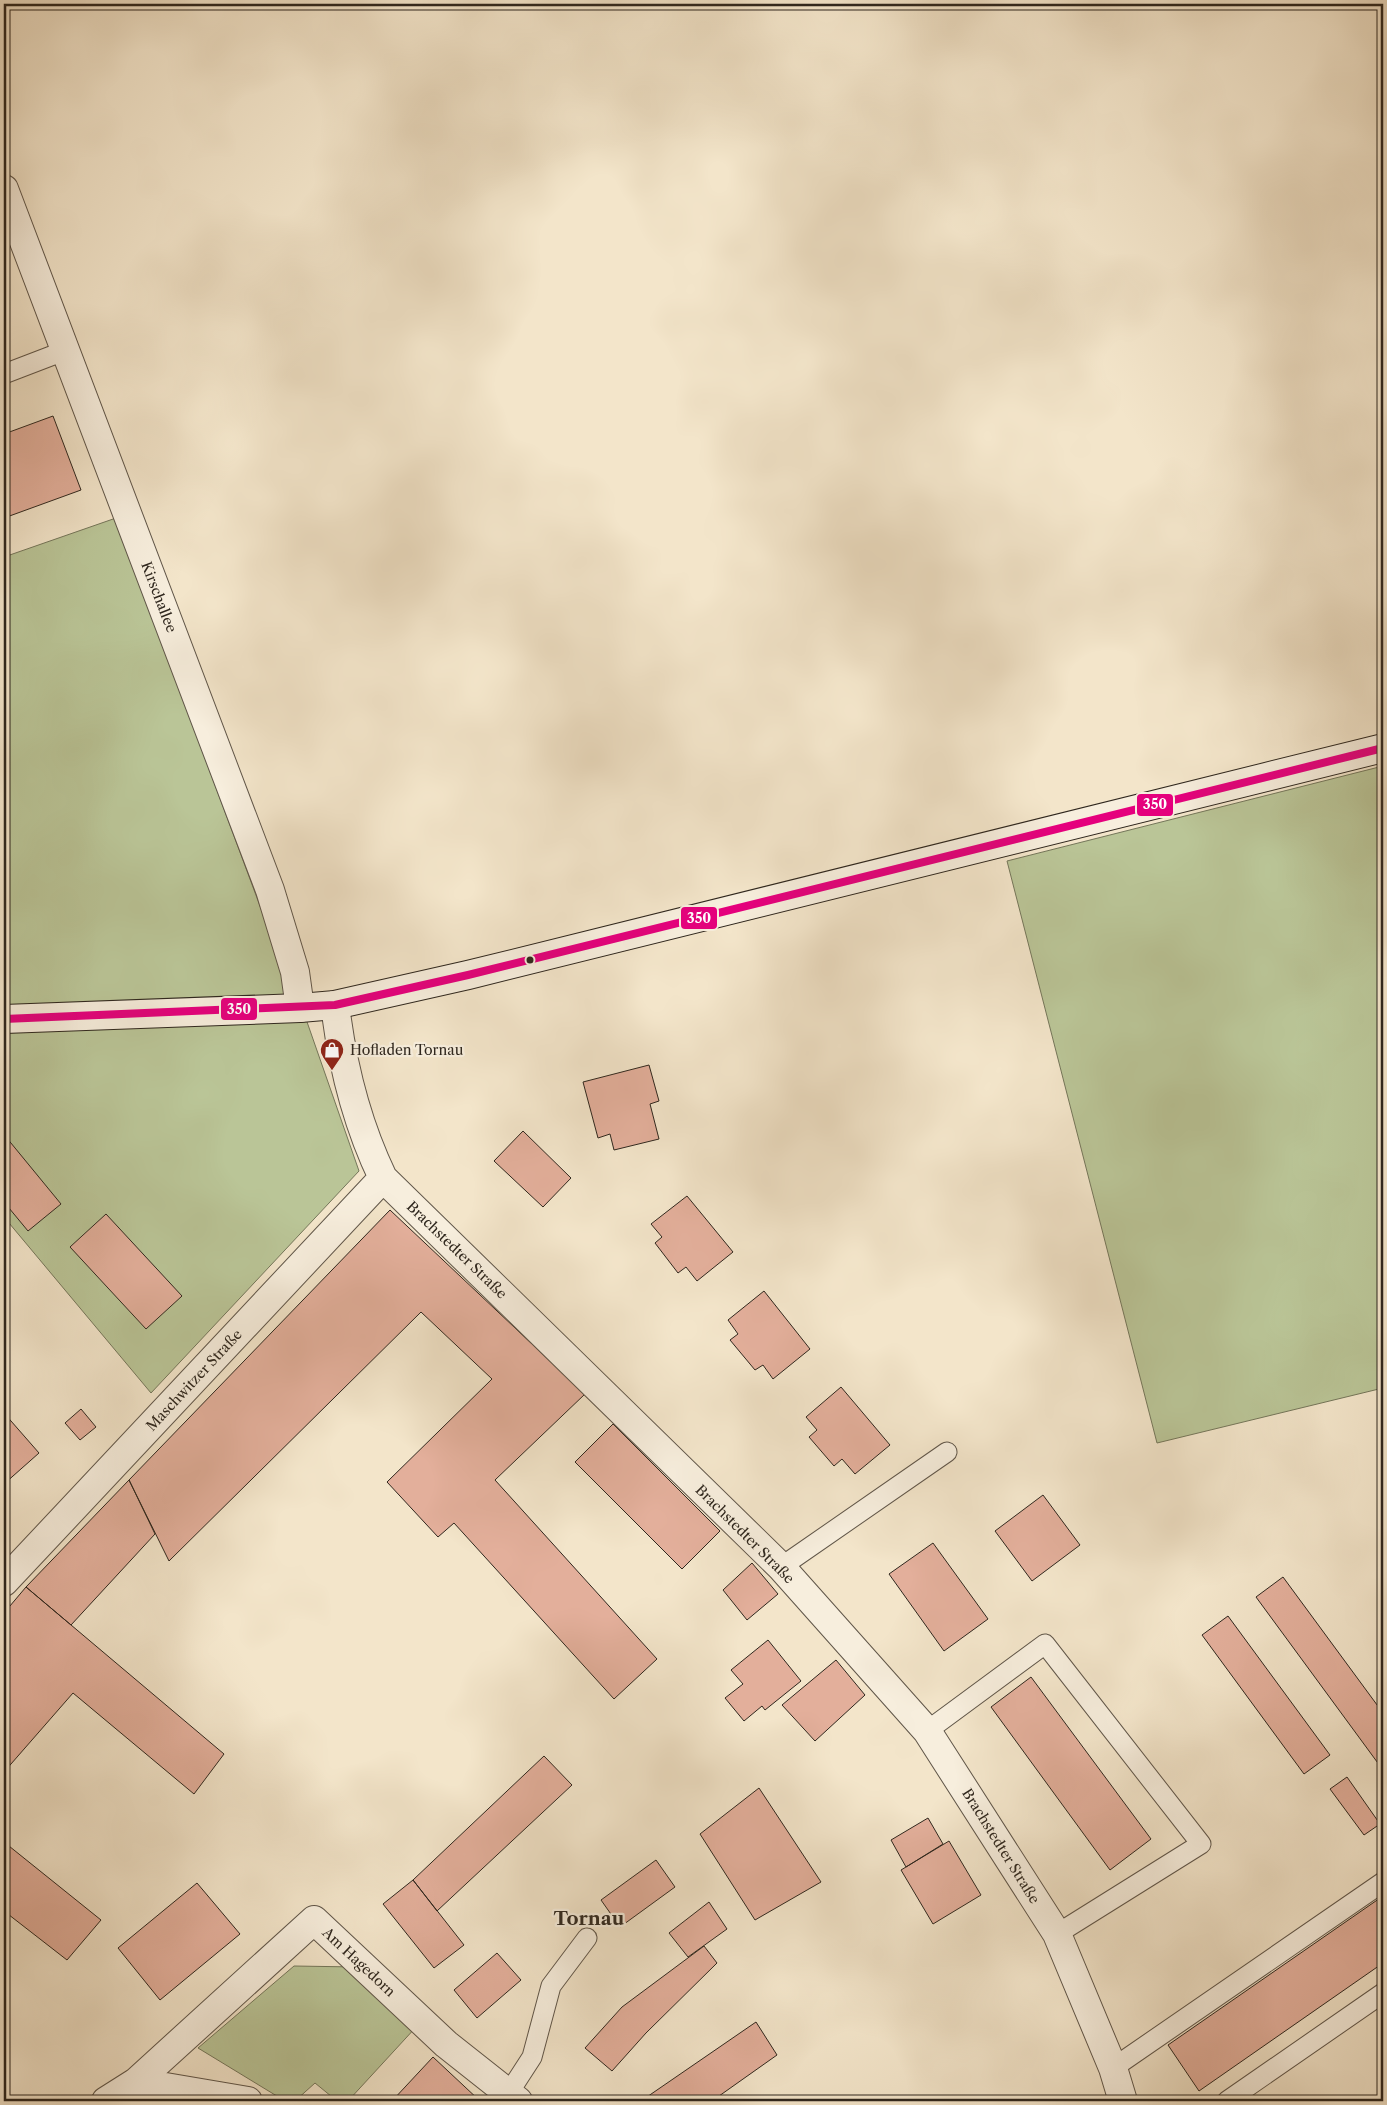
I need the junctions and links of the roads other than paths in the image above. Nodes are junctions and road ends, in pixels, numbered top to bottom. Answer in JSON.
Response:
{"nodes":[{"id":1,"x":4,"y":189,"type":"edge"},
{"id":2,"x":64,"y":351,"type":"junction"},
{"id":3,"x":4,"y":374,"type":"edge"},
{"id":4,"x":1383,"y":748,"type":"edge"},
{"id":5,"x":335,"y":1005,"type":"junction"},
{"id":6,"x":300,"y":1008,"type":"junction"},
{"id":7,"x":4,"y":1019,"type":"edge"},
{"id":8,"x":383,"y":1178,"type":"junction"},
{"id":9,"x":947,"y":1452,"type":"dead end"},
{"id":10,"x":781,"y":1567,"type":"junction"},
{"id":11,"x":4,"y":1582,"type":"edge"},
{"id":12,"x":927,"y":1731,"type":"junction"},
{"id":13,"x":1383,"y":1882,"type":"edge"},
{"id":14,"x":1057,"y":1934,"type":"junction"},
{"id":15,"x":587,"y":1938,"type":"dead end"},
{"id":16,"x":1383,"y":1993,"type":"edge"},
{"id":17,"x":1113,"y":2068,"type":"junction"},
{"id":18,"x":136,"y":2082,"type":"junction"},
{"id":19,"x":513,"y":2097,"type":"edge"},
{"id":20,"x":106,"y":2101,"type":"edge"},
{"id":21,"x":248,"y":2101,"type":"edge"},
{"id":22,"x":1124,"y":2101,"type":"edge"},
{"id":23,"x":1227,"y":2101,"type":"edge"}],
"edges":[{"from":1,"to":2,"type":"street","name":"Kirschallee"},
{"from":2,"to":3,"type":"lane"},
{"from":2,"to":6,"type":"street","name":"Kirschallee"},
{"from":4,"to":5,"type":"street"},
{"from":5,"to":6,"type":"street"},
{"from":5,"to":8,"type":"street","name":"Brachstedter Straße"},
{"from":6,"to":7,"type":"street"},
{"from":8,"to":10,"type":"street","name":"Brachstedter Straße"},
{"from":8,"to":11,"type":"street","name":"Maschwitzer Straße"},
{"from":9,"to":10,"type":"lane"},
{"from":10,"to":12,"type":"street","name":"Brachstedter Straße"},
{"from":12,"to":14,"type":"street","name":"Brachstedter Straße"},
{"from":12,"to":14,"type":"lane"},
{"from":13,"to":17,"type":"lane"},
{"from":14,"to":17,"type":"street","name":"Brachstedter Straße"},
{"from":15,"to":19,"type":"lane"},
{"from":16,"to":23,"type":"lane"},
{"from":17,"to":22,"type":"street","name":"Brachstedter Straße"},
{"from":18,"to":19,"type":"street","name":"Am Hagedorn"},
{"from":18,"to":20,"type":"street","name":"Am Hagedorn"},
{"from":18,"to":21,"type":"street"}]}
